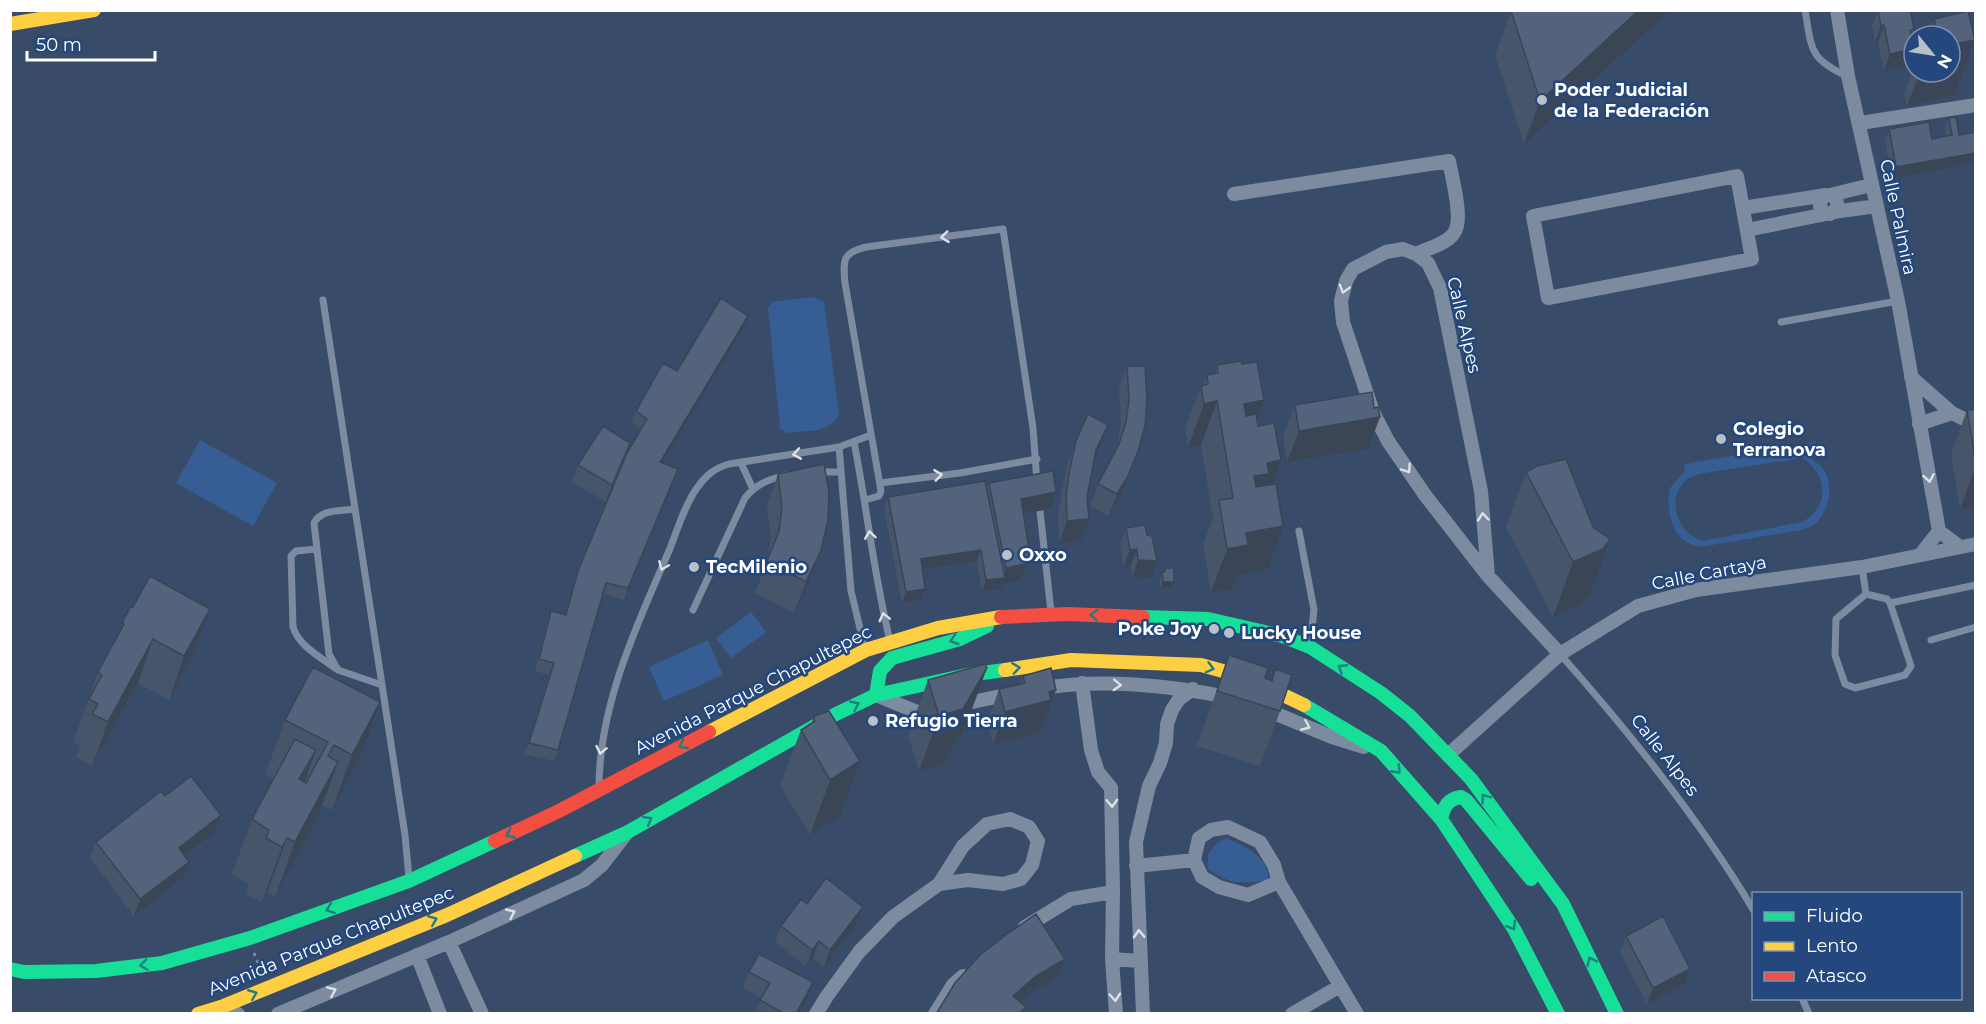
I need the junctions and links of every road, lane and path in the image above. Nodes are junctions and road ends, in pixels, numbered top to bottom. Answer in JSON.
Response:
{"nodes":[{"id":1,"x":94,"y":10,"type":"edge"},
{"id":2,"x":1805,"y":10,"type":"edge"},
{"id":3,"x":1837,"y":10,"type":"edge"},
{"id":4,"x":10,"y":24,"type":"edge"},
{"id":5,"x":1848,"y":76,"type":"junction"},
{"id":6,"x":1976,"y":105,"type":"edge"},
{"id":7,"x":1860,"y":123,"type":"junction"},
{"id":8,"x":1872,"y":185,"type":"junction"},
{"id":9,"x":1234,"y":194,"type":"dead end"},
{"id":10,"x":1828,"y":195,"type":"junction"},
{"id":11,"x":1877,"y":206,"type":"junction"},
{"id":12,"x":1743,"y":208,"type":"junction"},
{"id":13,"x":1830,"y":213,"type":"junction"},
{"id":14,"x":1747,"y":230,"type":"junction"},
{"id":15,"x":1416,"y":254,"type":"junction"},
{"id":16,"x":323,"y":300,"type":"dead end"},
{"id":17,"x":1898,"y":301,"type":"junction"},
{"id":18,"x":1781,"y":322,"type":"dead end"},
{"id":19,"x":1911,"y":377,"type":"junction"},
{"id":20,"x":1952,"y":413,"type":"junction"},
{"id":21,"x":1919,"y":424,"type":"junction"},
{"id":22,"x":1976,"y":425,"type":"edge"},
{"id":23,"x":871,"y":435,"type":"junction"},
{"id":24,"x":854,"y":442,"type":"junction"},
{"id":25,"x":839,"y":447,"type":"junction"},
{"id":26,"x":1037,"y":459,"type":"junction"},
{"id":27,"x":741,"y":463,"type":"junction"},
{"id":28,"x":797,"y":472,"type":"edge"},
{"id":29,"x":812,"y":472,"type":"edge"},
{"id":30,"x":841,"y":472,"type":"junction"},
{"id":31,"x":880,"y":483,"type":"junction"},
{"id":32,"x":753,"y":489,"type":"junction"},
{"id":33,"x":1037,"y":489,"type":"edge"},
{"id":34,"x":865,"y":500,"type":"junction"},
{"id":35,"x":355,"y":509,"type":"junction"},
{"id":36,"x":1040,"y":511,"type":"dead end"},
{"id":37,"x":1299,"y":531,"type":"dead end"},
{"id":38,"x":1939,"y":531,"type":"junction"},
{"id":39,"x":1976,"y":544,"type":"edge"},
{"id":40,"x":1960,"y":546,"type":"junction"},
{"id":41,"x":317,"y":549,"type":"junction"},
{"id":42,"x":1920,"y":555,"type":"junction"},
{"id":43,"x":1862,"y":567,"type":"junction"},
{"id":44,"x":1488,"y":576,"type":"junction"},
{"id":45,"x":1976,"y":585,"type":"edge"},
{"id":46,"x":1866,"y":594,"type":"junction"},
{"id":47,"x":1890,"y":603,"type":"junction"},
{"id":48,"x":693,"y":610,"type":"dead end"},
{"id":49,"x":1051,"y":615,"type":"junction"},
{"id":50,"x":1008,"y":616,"type":"junction"},
{"id":51,"x":1976,"y":627,"type":"edge"},
{"id":52,"x":1931,"y":640,"type":"dead end"},
{"id":53,"x":890,"y":641,"type":"junction"},
{"id":54,"x":1310,"y":647,"type":"junction"},
{"id":55,"x":866,"y":650,"type":"junction"},
{"id":56,"x":1560,"y":654,"type":"junction"},
{"id":57,"x":338,"y":670,"type":"junction"},
{"id":58,"x":1082,"y":683,"type":"junction"},
{"id":59,"x":382,"y":685,"type":"junction"},
{"id":60,"x":1193,"y":689,"type":"junction"},
{"id":61,"x":876,"y":695,"type":"junction"},
{"id":62,"x":1381,"y":751,"type":"junction"},
{"id":63,"x":1448,"y":755,"type":"junction"},
{"id":64,"x":599,"y":789,"type":"junction"},
{"id":65,"x":1441,"y":819,"type":"junction"},
{"id":66,"x":626,"y":833,"type":"junction"},
{"id":67,"x":1113,"y":842,"type":"junction"},
{"id":68,"x":1136,"y":842,"type":"junction"},
{"id":69,"x":1194,"y":860,"type":"junction"},
{"id":70,"x":1136,"y":866,"type":"junction"},
{"id":71,"x":409,"y":881,"type":"junction"},
{"id":72,"x":1279,"y":882,"type":"junction"},
{"id":73,"x":939,"y":884,"type":"junction"},
{"id":74,"x":1113,"y":892,"type":"junction"},
{"id":75,"x":1563,"y":903,"type":"junction"},
{"id":76,"x":1752,"y":908,"type":"edge"},
{"id":77,"x":1016,"y":932,"type":"edge"},
{"id":78,"x":449,"y":942,"type":"junction"},
{"id":79,"x":417,"y":955,"type":"junction"},
{"id":80,"x":1112,"y":959,"type":"junction"},
{"id":81,"x":1139,"y":961,"type":"junction"},
{"id":82,"x":10,"y":969,"type":"edge"},
{"id":83,"x":971,"y":969,"type":"edge"},
{"id":84,"x":1340,"y":986,"type":"junction"},
{"id":85,"x":1802,"y":1000,"type":"edge"},
{"id":86,"x":221,"y":1007,"type":"junction"},
{"id":87,"x":198,"y":1014,"type":"edge"},
{"id":88,"x":238,"y":1014,"type":"edge"},
{"id":89,"x":278,"y":1014,"type":"edge"},
{"id":90,"x":440,"y":1014,"type":"edge"},
{"id":91,"x":482,"y":1014,"type":"edge"},
{"id":92,"x":816,"y":1014,"type":"edge"},
{"id":93,"x":935,"y":1014,"type":"edge"},
{"id":94,"x":1116,"y":1014,"type":"edge"},
{"id":95,"x":1143,"y":1014,"type":"edge"},
{"id":96,"x":1292,"y":1014,"type":"edge"},
{"id":97,"x":1357,"y":1014,"type":"edge"},
{"id":98,"x":1558,"y":1014,"type":"edge"},
{"id":99,"x":1617,"y":1014,"type":"edge"},
{"id":100,"x":1809,"y":1014,"type":"edge"}],
"edges":[{"from":1,"to":4,"type":"main road"},
{"from":2,"to":5,"type":"lane"},
{"from":3,"to":5,"type":"street","name":"Calle Palmira"},
{"from":5,"to":7,"type":"street","name":"Calle Palmira"},
{"from":6,"to":7,"type":"street"},
{"from":7,"to":8,"type":"street","name":"Calle Palmira"},
{"from":8,"to":10,"type":"street"},
{"from":8,"to":11,"type":"street","name":"Calle Palmira"},
{"from":9,"to":15,"type":"street"},
{"from":10,"to":12,"type":"street"},
{"from":10,"to":13,"type":"street"},
{"from":11,"to":13,"type":"street"},
{"from":11,"to":17,"type":"street","name":"Calle Palmira"},
{"from":12,"to":14,"type":"street"},
{"from":12,"to":14,"type":"street"},
{"from":13,"to":14,"type":"street"},
{"from":44,"to":15,"type":"street","name":"Calle Alpes","one_way":true},
{"from":15,"to":44,"type":"street","name":"Calle Alpes","one_way":true},
{"from":16,"to":35,"type":"lane"},
{"from":17,"to":18,"type":"lane"},
{"from":17,"to":19,"type":"street","name":"Calle Palmira"},
{"from":19,"to":20,"type":"street"},
{"from":19,"to":21,"type":"street"},
{"from":20,"to":21,"type":"street"},
{"from":20,"to":22,"type":"street"},
{"from":21,"to":38,"type":"street","one_way":true},
{"from":23,"to":24,"type":"lane"},
{"from":26,"to":23,"type":"lane","one_way":true},
{"from":23,"to":31,"type":"lane"},
{"from":24,"to":25,"type":"lane"},
{"from":24,"to":34,"type":"lane"},
{"from":25,"to":27,"type":"lane","one_way":true},
{"from":25,"to":30,"type":"lane"},
{"from":31,"to":26,"type":"lane","one_way":true},
{"from":26,"to":33,"type":"lane"},
{"from":27,"to":32,"type":"lane"},
{"from":27,"to":64,"type":"lane","one_way":true},
{"from":28,"to":32,"type":"lane"},
{"from":29,"to":30,"type":"lane"},
{"from":30,"to":55,"type":"lane"},
{"from":31,"to":34,"type":"lane"},
{"from":32,"to":48,"type":"lane"},
{"from":53,"to":34,"type":"lane","one_way":true},
{"from":35,"to":41,"type":"lane"},
{"from":35,"to":59,"type":"lane"},
{"from":36,"to":49,"type":"lane"},
{"from":37,"to":54,"type":"lane"},
{"from":38,"to":40,"type":"street"},
{"from":38,"to":42,"type":"street"},
{"from":39,"to":40,"type":"street","name":"Calle Cartaya"},
{"from":40,"to":42,"type":"street","name":"Calle Cartaya"},
{"from":41,"to":57,"type":"lane"},
{"from":41,"to":57,"type":"lane"},
{"from":42,"to":43,"type":"street","name":"Calle Cartaya"},
{"from":43,"to":46,"type":"lane"},
{"from":43,"to":56,"type":"street","name":"Calle Cartaya"},
{"from":44,"to":56,"type":"street","name":"Calle Alpes"},
{"from":45,"to":47,"type":"lane"},
{"from":46,"to":47,"type":"lane"},
{"from":46,"to":47,"type":"lane"},
{"from":49,"to":50,"type":"main road","name":"Avenida Parque Chapultepec"},
{"from":54,"to":49,"type":"main road","name":"Avenida Parque Chapultepec","one_way":true},
{"from":50,"to":53,"type":"main road","name":"Avenida Parque Chapultepec"},
{"from":50,"to":61,"type":"main road","one_way":true},
{"from":51,"to":52,"type":"lane"},
{"from":53,"to":55,"type":"main road","name":"Avenida Parque Chapultepec"},
{"from":63,"to":54,"type":"main road","name":"Avenida Parque Chapultepec","one_way":true},
{"from":55,"to":64,"type":"main road","name":"Avenida Parque Chapultepec","one_way":true},
{"from":56,"to":63,"type":"street","name":"Calle Cartaya"},
{"from":56,"to":76,"type":"lane","name":"Calle Alpes"},
{"from":57,"to":59,"type":"lane"},
{"from":58,"to":60,"type":"street","one_way":true},
{"from":58,"to":61,"type":"street"},
{"from":58,"to":67,"type":"street","one_way":true},
{"from":59,"to":71,"type":"lane"},
{"from":60,"to":62,"type":"street","one_way":true},
{"from":60,"to":68,"type":"street"},
{"from":61,"to":62,"type":"main road","name":"Avenida Parque Chapultepec","one_way":true},
{"from":66,"to":61,"type":"main road","name":"Avenida Parque Chapultepec","one_way":true},
{"from":62,"to":65,"type":"main road","name":"Avenida Parque Chapultepec","one_way":true},
{"from":75,"to":63,"type":"main road","name":"Avenida Parque Chapultepec","one_way":true},
{"from":64,"to":71,"type":"main road","name":"Avenida Parque Chapultepec","one_way":true},
{"from":65,"to":75,"type":"main road"},
{"from":65,"to":98,"type":"main road","name":"Avenida Parque Chapultepec","one_way":true},
{"from":78,"to":66,"type":"street","one_way":true},
{"from":86,"to":66,"type":"main road","name":"Avenida Parque Chapultepec","one_way":true},
{"from":67,"to":68,"type":"street"},
{"from":67,"to":74,"type":"street"},
{"from":68,"to":70,"type":"street"},
{"from":69,"to":70,"type":"street"},
{"from":69,"to":72,"type":"street"},
{"from":69,"to":72,"type":"street"},
{"from":81,"to":70,"type":"street","one_way":true},
{"from":71,"to":82,"type":"main road","name":"Avenida Parque Chapultepec","one_way":true},
{"from":72,"to":84,"type":"street"},
{"from":73,"to":73,"type":"street"},
{"from":73,"to":92,"type":"street"},
{"from":74,"to":77,"type":"street"},
{"from":74,"to":80,"type":"street"},
{"from":99,"to":75,"type":"main road","name":"Avenida Parque Chapultepec","one_way":true},
{"from":78,"to":79,"type":"street"},
{"from":78,"to":91,"type":"street"},
{"from":89,"to":79,"type":"street","one_way":true},
{"from":79,"to":90,"type":"street"},
{"from":80,"to":81,"type":"street"},
{"from":80,"to":94,"type":"street","one_way":true},
{"from":81,"to":95,"type":"street"},
{"from":83,"to":93,"type":"street"},
{"from":84,"to":96,"type":"street"},
{"from":84,"to":97,"type":"street"},
{"from":85,"to":100,"type":"lane"},
{"from":86,"to":87,"type":"main road","name":"Avenida Parque Chapultepec"},
{"from":86,"to":88,"type":"street"}]}
